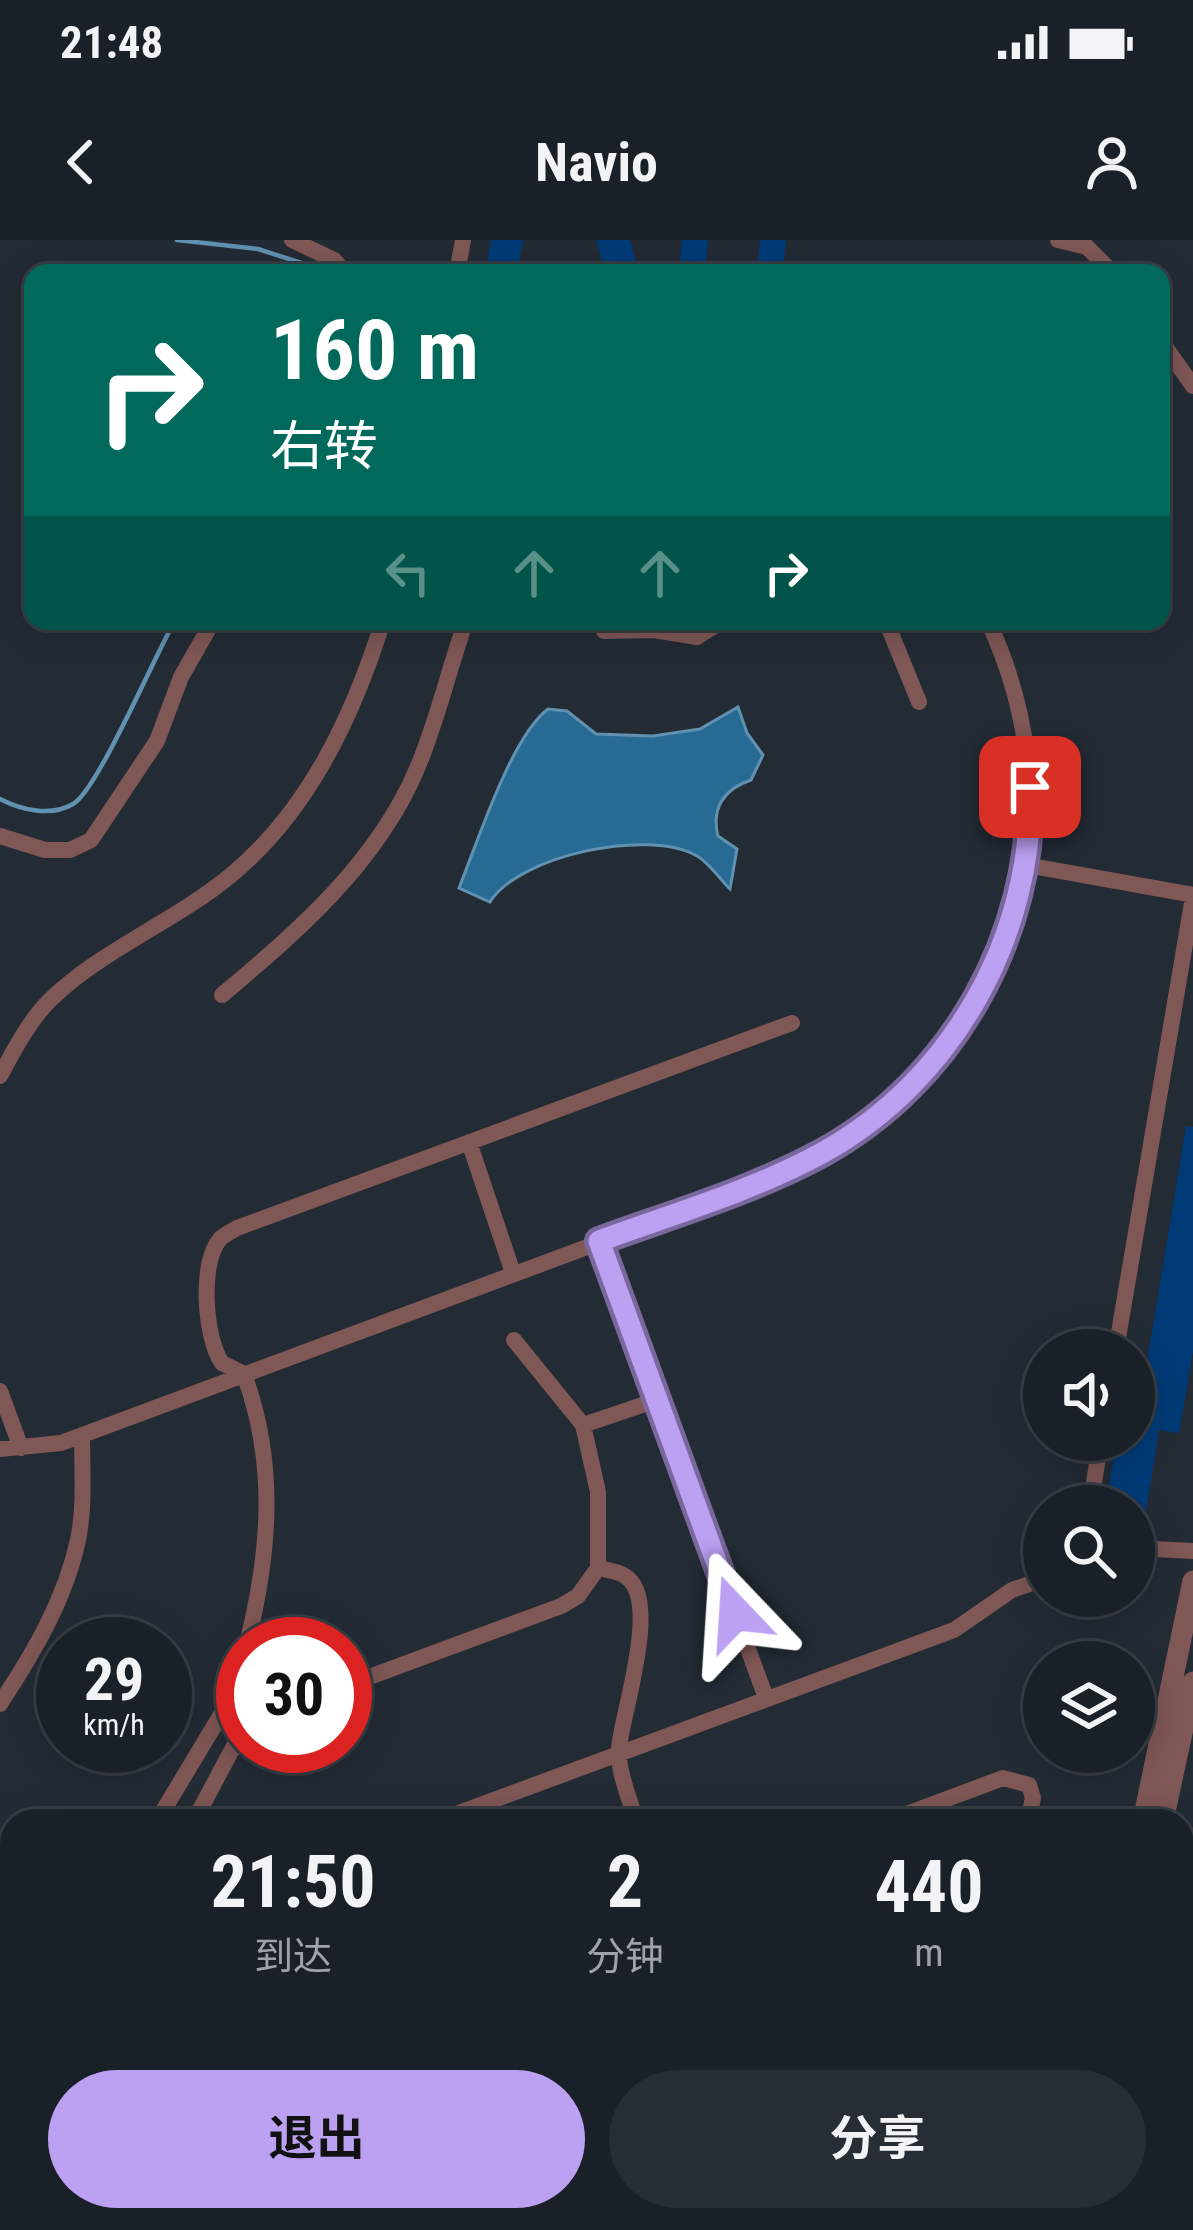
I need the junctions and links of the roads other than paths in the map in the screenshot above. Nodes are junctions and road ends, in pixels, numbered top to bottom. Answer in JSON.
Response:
{"nodes":[{"id":1,"x":292,"y":240,"type":"edge"},
{"id":2,"x":1058,"y":240,"type":"edge"},
{"id":3,"x":338,"y":264,"type":"edge"},
{"id":4,"x":1104,"y":264,"type":"edge"},
{"id":5,"x":1170,"y":354,"type":"edge"},
{"id":6,"x":1193,"y":386,"type":"edge"},
{"id":7,"x":208,"y":630,"type":"edge"},
{"id":8,"x":380,"y":630,"type":"edge"},
{"id":9,"x":463,"y":630,"type":"edge"},
{"id":10,"x":654,"y":630,"type":"edge"},
{"id":11,"x":654,"y":630,"type":"edge"},
{"id":12,"x":712,"y":630,"type":"edge"},
{"id":13,"x":890,"y":630,"type":"edge"},
{"id":14,"x":991,"y":630,"type":"edge"},
{"id":15,"x":604,"y":632,"type":"dead end"},
{"id":16,"x":919,"y":702,"type":"dead end"},
{"id":17,"x":0,"y":836,"type":"edge"},
{"id":18,"x":1026,"y":865,"type":"junction"},
{"id":19,"x":1193,"y":896,"type":"edge"},
{"id":20,"x":222,"y":995,"type":"dead end"},
{"id":21,"x":792,"y":1023,"type":"dead end"},
{"id":22,"x":0,"y":1076,"type":"edge"},
{"id":23,"x":469,"y":1142,"type":"junction"},
{"id":24,"x":599,"y":1241,"type":"junction"},
{"id":25,"x":513,"y":1274,"type":"junction"},
{"id":26,"x":1120,"y":1329,"type":"edge"},
{"id":27,"x":514,"y":1340,"type":"dead end"},
{"id":28,"x":244,"y":1374,"type":"junction"},
{"id":29,"x":0,"y":1391,"type":"edge"},
{"id":30,"x":657,"y":1400,"type":"junction"},
{"id":31,"x":583,"y":1424,"type":"junction"},
{"id":32,"x":82,"y":1435,"type":"junction"},
{"id":33,"x":21,"y":1448,"type":"junction"},
{"id":34,"x":0,"y":1449,"type":"edge"},
{"id":35,"x":1155,"y":1549,"type":"edge"},
{"id":36,"x":1193,"y":1551,"type":"edge"},
{"id":37,"x":598,"y":1568,"type":"junction"},
{"id":38,"x":1193,"y":1581,"type":"edge"},
{"id":39,"x":1023,"y":1586,"type":"edge"},
{"id":40,"x":253,"y":1617,"type":"edge"},
{"id":41,"x":372,"y":1677,"type":"edge"},
{"id":42,"x":1193,"y":1682,"type":"edge"},
{"id":43,"x":766,"y":1698,"type":"junction"},
{"id":44,"x":0,"y":1704,"type":"edge"},
{"id":45,"x":216,"y":1723,"type":"edge"},
{"id":46,"x":618,"y":1754,"type":"junction"},
{"id":47,"x":220,"y":1773,"type":"edge"},
{"id":48,"x":164,"y":1809,"type":"edge"},
{"id":49,"x":200,"y":1809,"type":"edge"},
{"id":50,"x":469,"y":1809,"type":"edge"},
{"id":51,"x":633,"y":1809,"type":"edge"},
{"id":52,"x":920,"y":1809,"type":"edge"},
{"id":53,"x":1031,"y":1809,"type":"edge"},
{"id":54,"x":1146,"y":1809,"type":"edge"},
{"id":55,"x":1166,"y":1809,"type":"edge"}],
"edges":[{"from":1,"to":3,"type":"street"},
{"from":2,"to":4,"type":"street"},
{"from":5,"to":6,"type":"street"},
{"from":7,"to":17,"type":"street"},
{"from":8,"to":22,"type":"street"},
{"from":9,"to":20,"type":"street"},
{"from":10,"to":12,"type":"street"},
{"from":11,"to":15,"type":"street"},
{"from":13,"to":16,"type":"street"},
{"from":14,"to":18,"type":"street"},
{"from":18,"to":19,"type":"street"},
{"from":18,"to":24,"type":"street"},
{"from":19,"to":26,"type":"street"},
{"from":21,"to":23,"type":"street"},
{"from":23,"to":25,"type":"street"},
{"from":23,"to":28,"type":"street"},
{"from":24,"to":25,"type":"street"},
{"from":24,"to":30,"type":"street"},
{"from":25,"to":28,"type":"street"},
{"from":27,"to":31,"type":"street"},
{"from":28,"to":32,"type":"street"},
{"from":28,"to":40,"type":"street"},
{"from":29,"to":33,"type":"street"},
{"from":30,"to":31,"type":"street"},
{"from":30,"to":43,"type":"street"},
{"from":31,"to":37,"type":"street"},
{"from":32,"to":33,"type":"street"},
{"from":32,"to":44,"type":"street"},
{"from":33,"to":34,"type":"street"},
{"from":35,"to":36,"type":"street"},
{"from":37,"to":41,"type":"street"},
{"from":37,"to":46,"type":"street"},
{"from":38,"to":54,"type":"street"},
{"from":39,"to":43,"type":"street"},
{"from":42,"to":55,"type":"street"},
{"from":43,"to":46,"type":"street"},
{"from":45,"to":48,"type":"street"},
{"from":46,"to":50,"type":"street"},
{"from":46,"to":51,"type":"street"},
{"from":47,"to":49,"type":"street"},
{"from":52,"to":53,"type":"street"}]}
